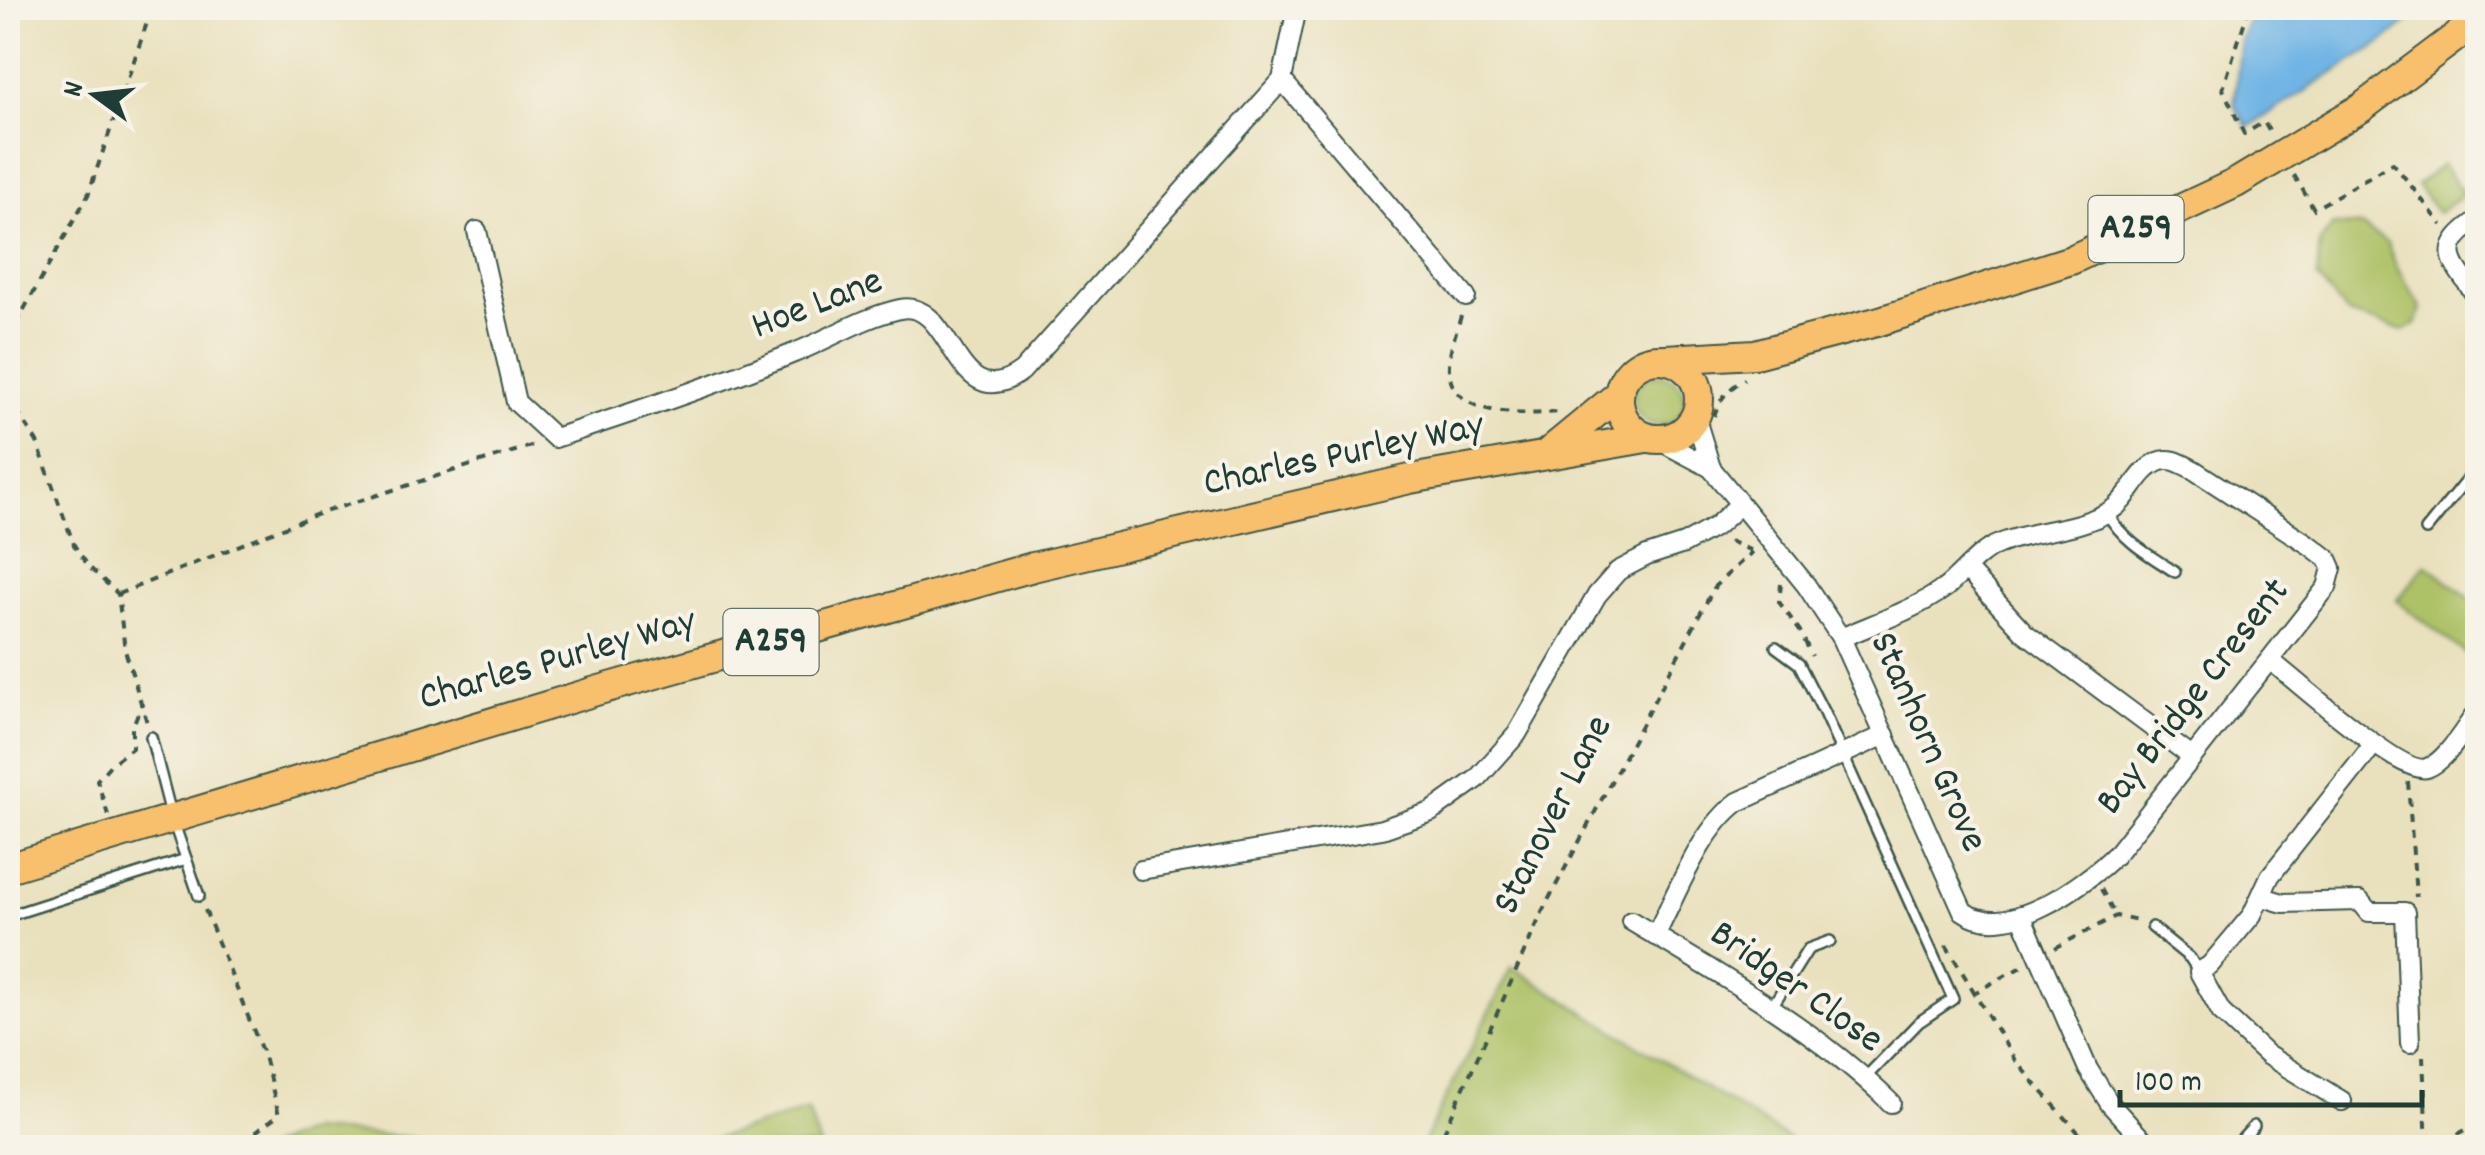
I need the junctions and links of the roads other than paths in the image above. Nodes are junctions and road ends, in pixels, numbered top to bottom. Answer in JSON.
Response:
{"nodes":[{"id":1,"x":1297,"y":8,"type":"edge"},
{"id":2,"x":2478,"y":20,"type":"edge"},
{"id":3,"x":1282,"y":80,"type":"junction"},
{"id":4,"x":2478,"y":220,"type":"edge"},
{"id":5,"x":477,"y":231,"type":"dead end"},
{"id":6,"x":1466,"y":296,"type":"road end"},
{"id":7,"x":2478,"y":299,"type":"edge"},
{"id":8,"x":1755,"y":354,"type":"junction"},
{"id":9,"x":1666,"y":359,"type":"junction"},
{"id":10,"x":1618,"y":395,"type":"junction"},
{"id":11,"x":1697,"y":406,"type":"junction"},
{"id":12,"x":1652,"y":439,"type":"junction"},
{"id":13,"x":1544,"y":456,"type":"junction"},
{"id":14,"x":2478,"y":466,"type":"edge"},
{"id":15,"x":1710,"y":468,"type":"junction"},
{"id":16,"x":1738,"y":506,"type":"junction"},
{"id":17,"x":2107,"y":513,"type":"junction"},
{"id":18,"x":2426,"y":530,"type":"dead end"},
{"id":19,"x":1966,"y":569,"type":"junction"},
{"id":20,"x":2175,"y":572,"type":"dead end"},
{"id":21,"x":1840,"y":638,"type":"junction"},
{"id":22,"x":1776,"y":648,"type":"dead end"},
{"id":23,"x":2270,"y":660,"type":"junction"},
{"id":24,"x":2478,"y":711,"type":"edge"},
{"id":25,"x":2471,"y":731,"type":"edge"},
{"id":26,"x":1884,"y":735,"type":"junction"},
{"id":27,"x":151,"y":737,"type":"road end"},
{"id":28,"x":2374,"y":744,"type":"junction"},
{"id":29,"x":1844,"y":753,"type":"junction"},
{"id":30,"x":2192,"y":758,"type":"junction"},
{"id":31,"x":172,"y":818,"type":"junction"},
{"id":32,"x":2116,"y":854,"type":"joint"},
{"id":33,"x":186,"y":859,"type":"junction"},
{"id":34,"x":8,"y":868,"type":"edge"},
{"id":35,"x":1141,"y":870,"type":"dead end"},
{"id":36,"x":200,"y":896,"type":"road end"},
{"id":37,"x":2263,"y":897,"type":"junction"},
{"id":38,"x":2022,"y":915,"type":"junction"},
{"id":39,"x":8,"y":916,"type":"edge"},
{"id":40,"x":1630,"y":922,"type":"dead end"},
{"id":41,"x":2152,"y":926,"type":"dead end"},
{"id":42,"x":1655,"y":936,"type":"junction"},
{"id":43,"x":1830,"y":941,"type":"dead end"},
{"id":44,"x":2199,"y":972,"type":"junction"},
{"id":45,"x":1770,"y":1008,"type":"junction"},
{"id":46,"x":2410,"y":1043,"type":"dead end"},
{"id":47,"x":1865,"y":1078,"type":"junction"},
{"id":48,"x":2342,"y":1101,"type":"dead end"},
{"id":49,"x":1891,"y":1103,"type":"dead end"},
{"id":50,"x":2254,"y":1126,"type":"dead end"},
{"id":51,"x":2150,"y":1148,"type":"edge"},
{"id":52,"x":2234,"y":1148,"type":"edge"}],
"edges":[{"from":1,"to":3,"type":"street"},
{"from":2,"to":8,"type":"main road","number":"A259"},
{"from":3,"to":5,"type":"street","name":"Hoe Lane"},
{"from":3,"to":6,"type":"street"},
{"from":4,"to":7,"type":"street"},
{"from":8,"to":9,"type":"main road","number":"A259"},
{"from":8,"to":11,"type":"main road","number":"A259"},
{"from":9,"to":10,"type":"main road"},
{"from":9,"to":11,"type":"main road"},
{"from":10,"to":12,"type":"main road"},
{"from":10,"to":13,"type":"main road","name":"Charles Purley Way","number":"A259"},
{"from":11,"to":12,"type":"main road"},
{"from":11,"to":15,"type":"street","name":"Stanhorn Grove"},
{"from":12,"to":13,"type":"main road","name":"Charles Purley Way","number":"A259"},
{"from":12,"to":15,"type":"street","name":"Stanhorn Grove"},
{"from":13,"to":31,"type":"main road","name":"Charles Purley Way","number":"A259"},
{"from":14,"to":18,"type":"lane"},
{"from":15,"to":16,"type":"street","name":"Stanhorn Grove"},
{"from":16,"to":21,"type":"street","name":"Stanhorn Grove"},
{"from":16,"to":35,"type":"street"},
{"from":17,"to":19,"type":"street","name":"Bay Bridge Cresent"},
{"from":17,"to":20,"type":"lane"},
{"from":17,"to":23,"type":"street","name":"Bay Bridge Cresent"},
{"from":19,"to":21,"type":"street","name":"Bay Bridge Cresent"},
{"from":19,"to":30,"type":"street"},
{"from":21,"to":26,"type":"street","name":"Stanhorn Grove"},
{"from":22,"to":29,"type":"lane"},
{"from":23,"to":28,"type":"street"},
{"from":23,"to":30,"type":"street","name":"Bay Bridge Cresent"},
{"from":24,"to":25,"type":"street"},
{"from":25,"to":28,"type":"street"},
{"from":26,"to":29,"type":"street","name":"Bridger Close"},
{"from":26,"to":38,"type":"street","name":"Stanhorn Grove"},
{"from":27,"to":31,"type":"lane"},
{"from":28,"to":37,"type":"street"},
{"from":29,"to":42,"type":"street","name":"Bridger Close"},
{"from":29,"to":47,"type":"lane"},
{"from":30,"to":32,"type":"street","name":"Bay Bridge Cresent"},
{"from":31,"to":33,"type":"lane"},
{"from":31,"to":34,"type":"main road","name":"Charles Purley Way","number":"A259"},
{"from":32,"to":38,"type":"street","name":"Stanhorn Grove"},
{"from":33,"to":36,"type":"lane"},
{"from":33,"to":39,"type":"lane"},
{"from":37,"to":44,"type":"street"},
{"from":37,"to":46,"type":"street"},
{"from":38,"to":51,"type":"street"},
{"from":40,"to":42,"type":"street","name":"Bridger Close"},
{"from":41,"to":44,"type":"lane"},
{"from":42,"to":45,"type":"street","name":"Bridger Close"},
{"from":43,"to":45,"type":"lane"},
{"from":44,"to":48,"type":"street"},
{"from":45,"to":47,"type":"street","name":"Bridger Close"},
{"from":47,"to":49,"type":"street","name":"Bridger Close"},
{"from":50,"to":52,"type":"lane"}]}
